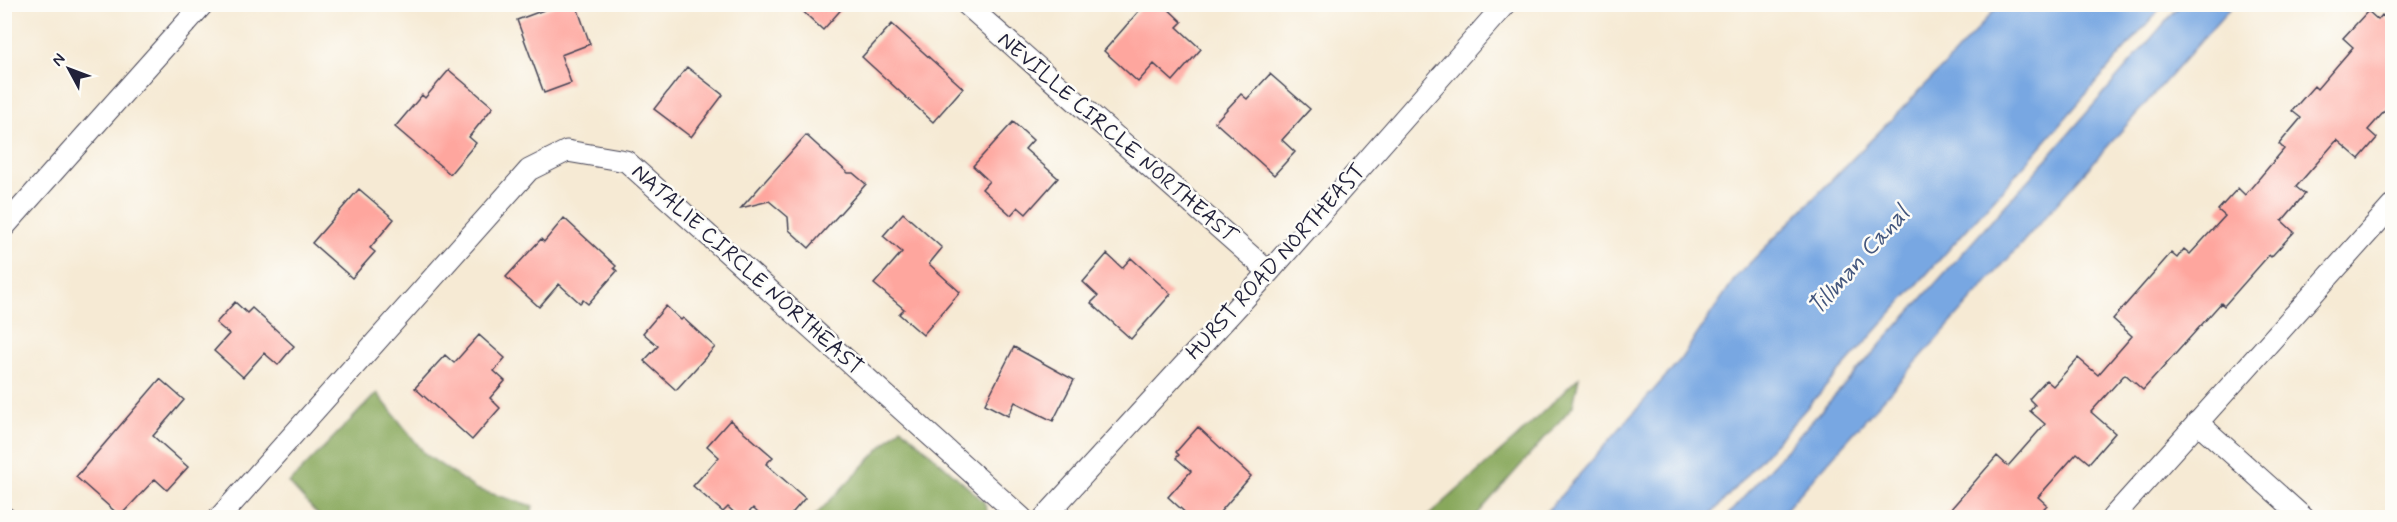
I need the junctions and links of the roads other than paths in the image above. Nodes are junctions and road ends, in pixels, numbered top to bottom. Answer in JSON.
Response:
{"nodes":[{"id":1,"x":203,"y":4,"type":"edge"},
{"id":2,"x":966,"y":4,"type":"edge"},
{"id":3,"x":1505,"y":4,"type":"edge"},
{"id":4,"x":2392,"y":206,"type":"edge"},
{"id":5,"x":4,"y":227,"type":"edge"},
{"id":6,"x":1269,"y":272,"type":"junction"},
{"id":7,"x":2198,"y":422,"type":"junction"},
{"id":8,"x":219,"y":518,"type":"edge"},
{"id":9,"x":1022,"y":518,"type":"edge"},
{"id":10,"x":1044,"y":518,"type":"edge"},
{"id":11,"x":2112,"y":518,"type":"edge"},
{"id":12,"x":2304,"y":518,"type":"edge"}],
"edges":[{"from":1,"to":5,"type":"street"},
{"from":2,"to":6,"type":"street","name":"NEVILLE CIRCLE NORTHEAST"},
{"from":3,"to":6,"type":"street","name":"HURST ROAD NORTHEAST"},
{"from":4,"to":7,"type":"street"},
{"from":6,"to":10,"type":"street","name":"HURST ROAD NORTHEAST"},
{"from":7,"to":11,"type":"street"},
{"from":7,"to":12,"type":"street"},
{"from":8,"to":9,"type":"street","name":"NATALIE CIRCLE NORTHEAST"}]}
